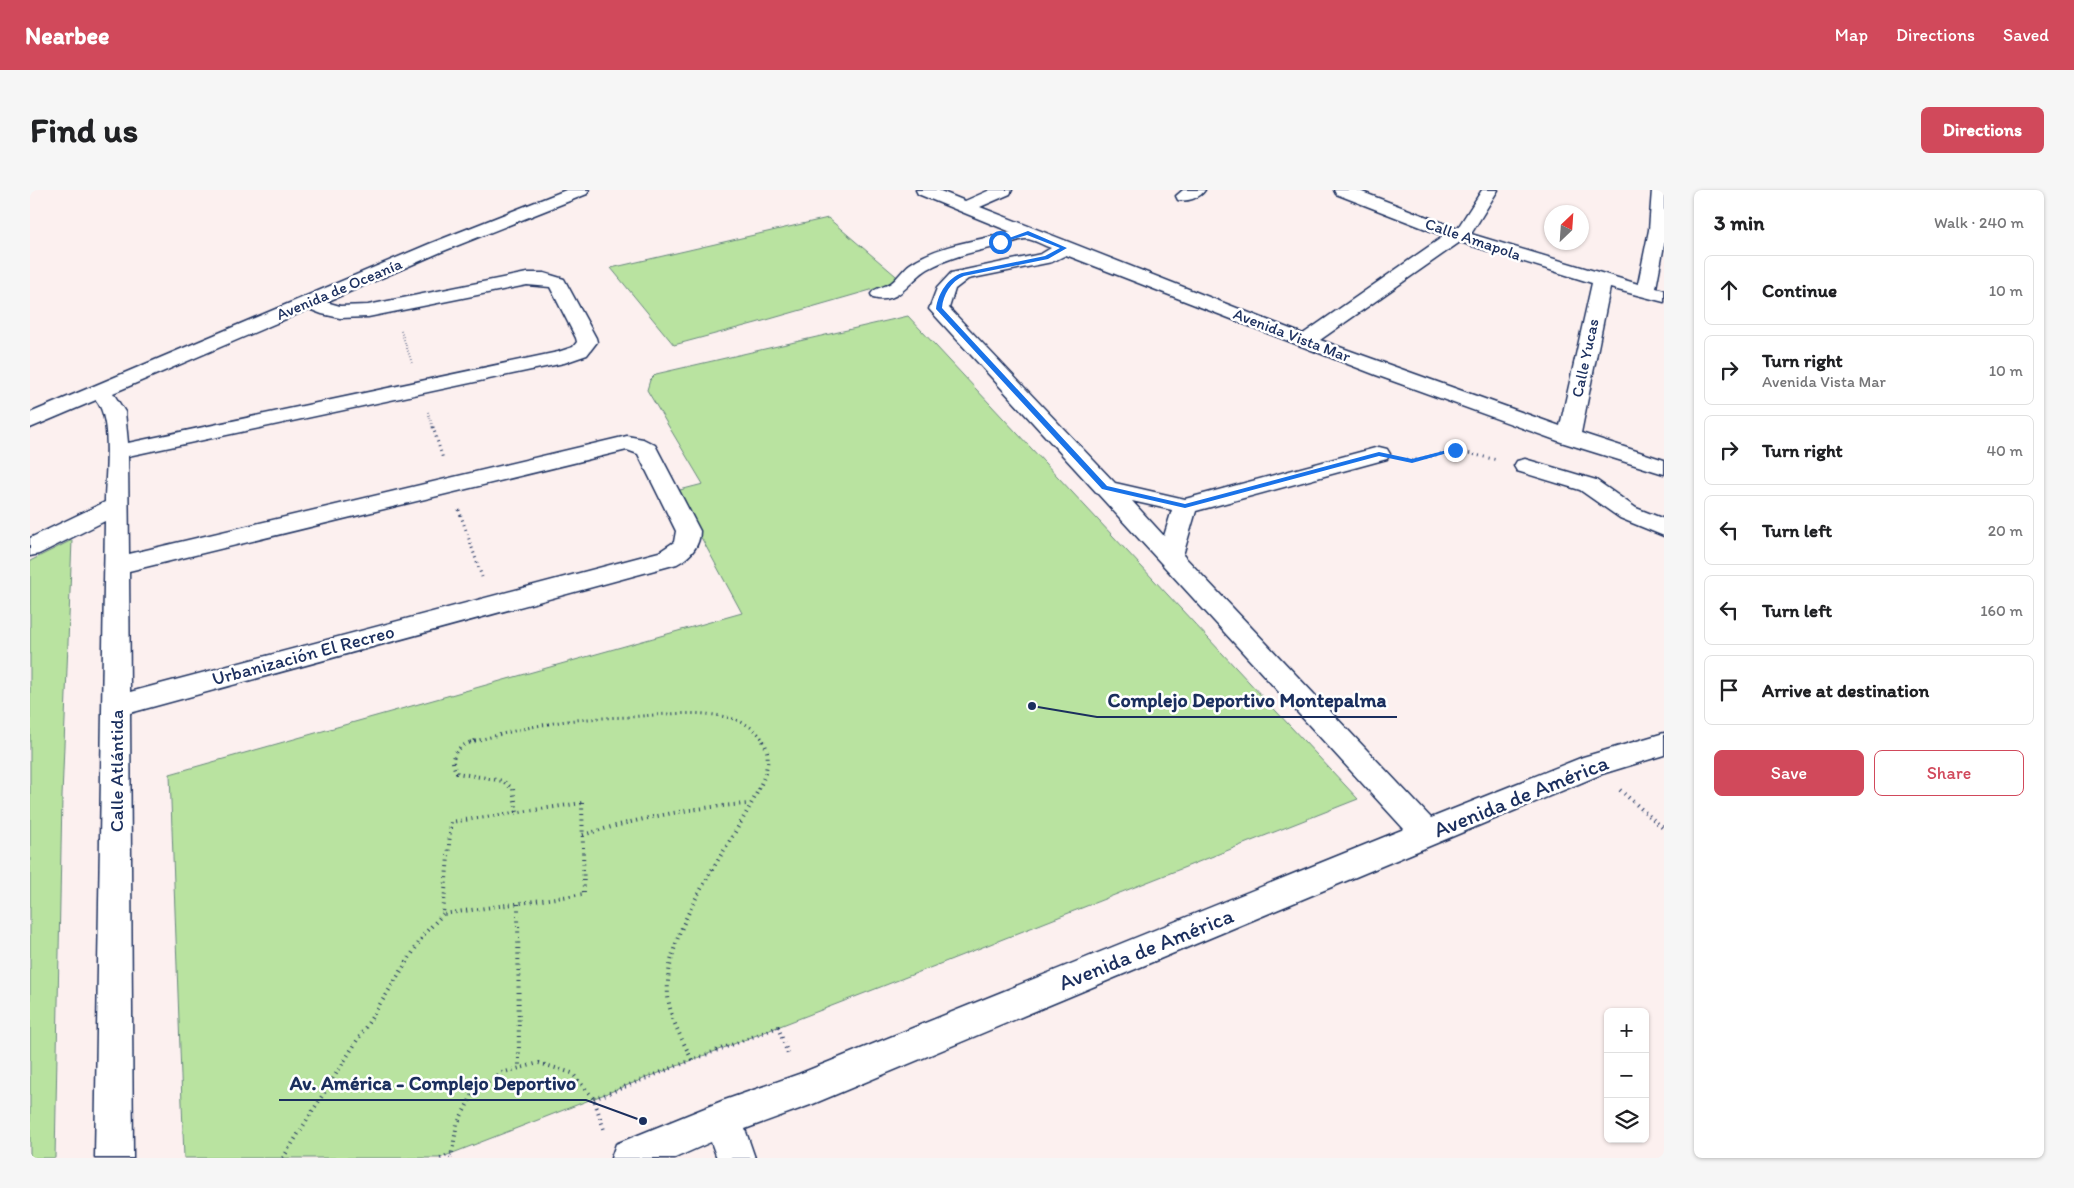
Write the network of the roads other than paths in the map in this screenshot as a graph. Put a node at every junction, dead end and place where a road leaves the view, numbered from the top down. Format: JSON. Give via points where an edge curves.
{"nodes":[{"id":1,"x":581,"y":190,"type":"edge"},
{"id":2,"x":924,"y":190,"type":"edge"},
{"id":3,"x":1004,"y":190,"type":"edge"},
{"id":4,"x":1342,"y":190,"type":"edge"},
{"id":5,"x":1490,"y":190,"type":"edge"},
{"id":6,"x":1660,"y":190,"type":"edge"},
{"id":7,"x":965,"y":207,"type":"junction"},
{"id":8,"x":1028,"y":233,"type":"junction"},
{"id":9,"x":1457,"y":235,"type":"junction"},
{"id":10,"x":1065,"y":248,"type":"junction"},
{"id":11,"x":1602,"y":280,"type":"junction"},
{"id":12,"x":1646,"y":292,"type":"junction"},
{"id":13,"x":880,"y":294,"type":"dead end"},
{"id":14,"x":1664,"y":296,"type":"edge"},
{"id":15,"x":310,"y":302,"type":"junction"},
{"id":16,"x":1306,"y":341,"type":"junction"},
{"id":17,"x":99,"y":391,"type":"junction"},
{"id":18,"x":30,"y":421,"type":"edge"},
{"id":19,"x":1569,"y":437,"type":"junction"},
{"id":20,"x":117,"y":452,"type":"junction"},
{"id":21,"x":1379,"y":454,"type":"road end"},
{"id":22,"x":1525,"y":466,"type":"road end"},
{"id":23,"x":1664,"y":467,"type":"edge"},
{"id":24,"x":1104,"y":488,"type":"junction"},
{"id":25,"x":118,"y":505,"type":"junction"},
{"id":26,"x":1185,"y":506,"type":"junction"},
{"id":27,"x":1664,"y":528,"type":"edge"},
{"id":28,"x":30,"y":548,"type":"edge"},
{"id":29,"x":1170,"y":557,"type":"junction"},
{"id":30,"x":118,"y":565,"type":"junction"},
{"id":31,"x":116,"y":706,"type":"junction"},
{"id":32,"x":1664,"y":744,"type":"edge"},
{"id":33,"x":1426,"y":834,"type":"junction"},
{"id":34,"x":722,"y":1119,"type":"junction"},
{"id":35,"x":114,"y":1158,"type":"edge"},
{"id":36,"x":630,"y":1158,"type":"edge"},
{"id":37,"x":736,"y":1158,"type":"edge"}],
"edges":[{"from":1,"to":15,"type":"street","name":"Avenida de Oceanía","via":[[434,248]]},
{"from":2,"to":7,"type":"street","name":"Avenida Vista Mar"},
{"from":3,"to":7,"type":"street"},
{"from":4,"to":9,"type":"street","name":"Calle Amapola"},
{"from":5,"to":9,"type":"street","via":[[1466,229]]},
{"from":6,"to":12,"type":"street","via":[[1658,230]]},
{"from":7,"to":8,"type":"street","name":"Avenida Vista Mar"},
{"from":8,"to":10,"type":"street","name":"Avenida Vista Mar"},
{"from":8,"to":13,"type":"street","via":[[923,264],[909,274],[901,286]]},
{"from":9,"to":11,"type":"street","name":"Calle Amapola"},
{"from":9,"to":16,"type":"street"},
{"from":10,"to":16,"type":"street","name":"Avenida Vista Mar"},
{"from":10,"to":24,"type":"street","via":[[1046,258],[953,279],[940,300],[939,309]]},
{"from":11,"to":12,"type":"street","name":"Calle Amapola"},
{"from":11,"to":19,"type":"street","name":"Calle Yucas"},
{"from":12,"to":14,"type":"street","name":"Calle Amapola"},
{"from":15,"to":17,"type":"street","name":"Avenida de Oceanía"},
{"from":15,"to":20,"type":"street","via":[[340,312],[394,307],[544,279],[556,283],[586,338],[585,347],[573,354]]},
{"from":16,"to":19,"type":"street","name":"Avenida Vista Mar"},
{"from":17,"to":18,"type":"street","name":"Avenida de Oceanía"},
{"from":17,"to":20,"type":"street","name":"Calle Atlántida","via":[[116,412]]},
{"from":19,"to":23,"type":"street","name":"Avenida Vista Mar"},
{"from":20,"to":25,"type":"street","name":"Calle Atlántida"},
{"from":21,"to":26,"type":"street"},
{"from":22,"to":27,"type":"street","via":[[1588,485],[1628,513]]},
{"from":24,"to":26,"type":"street"},
{"from":24,"to":29,"type":"street"},
{"from":25,"to":28,"type":"street"},
{"from":25,"to":30,"type":"street","name":"Calle Atlántida"},
{"from":26,"to":29,"type":"street"},
{"from":29,"to":33,"type":"street"},
{"from":30,"to":31,"type":"street","name":"Calle Atlántida"},
{"from":30,"to":31,"type":"street","name":"Urbanización El Recreo","via":[[618,444],[635,444],[647,450],[688,531],[685,546],[668,558]]},
{"from":31,"to":35,"type":"street","name":"Calle Atlántida"},
{"from":32,"to":33,"type":"street","name":"Avenida de América","via":[[1593,765]]},
{"from":33,"to":34,"type":"street","name":"Avenida de América","via":[[800,1091]]},
{"from":34,"to":36,"type":"street","name":"Avenida de América"},
{"from":34,"to":37,"type":"street"}]}
